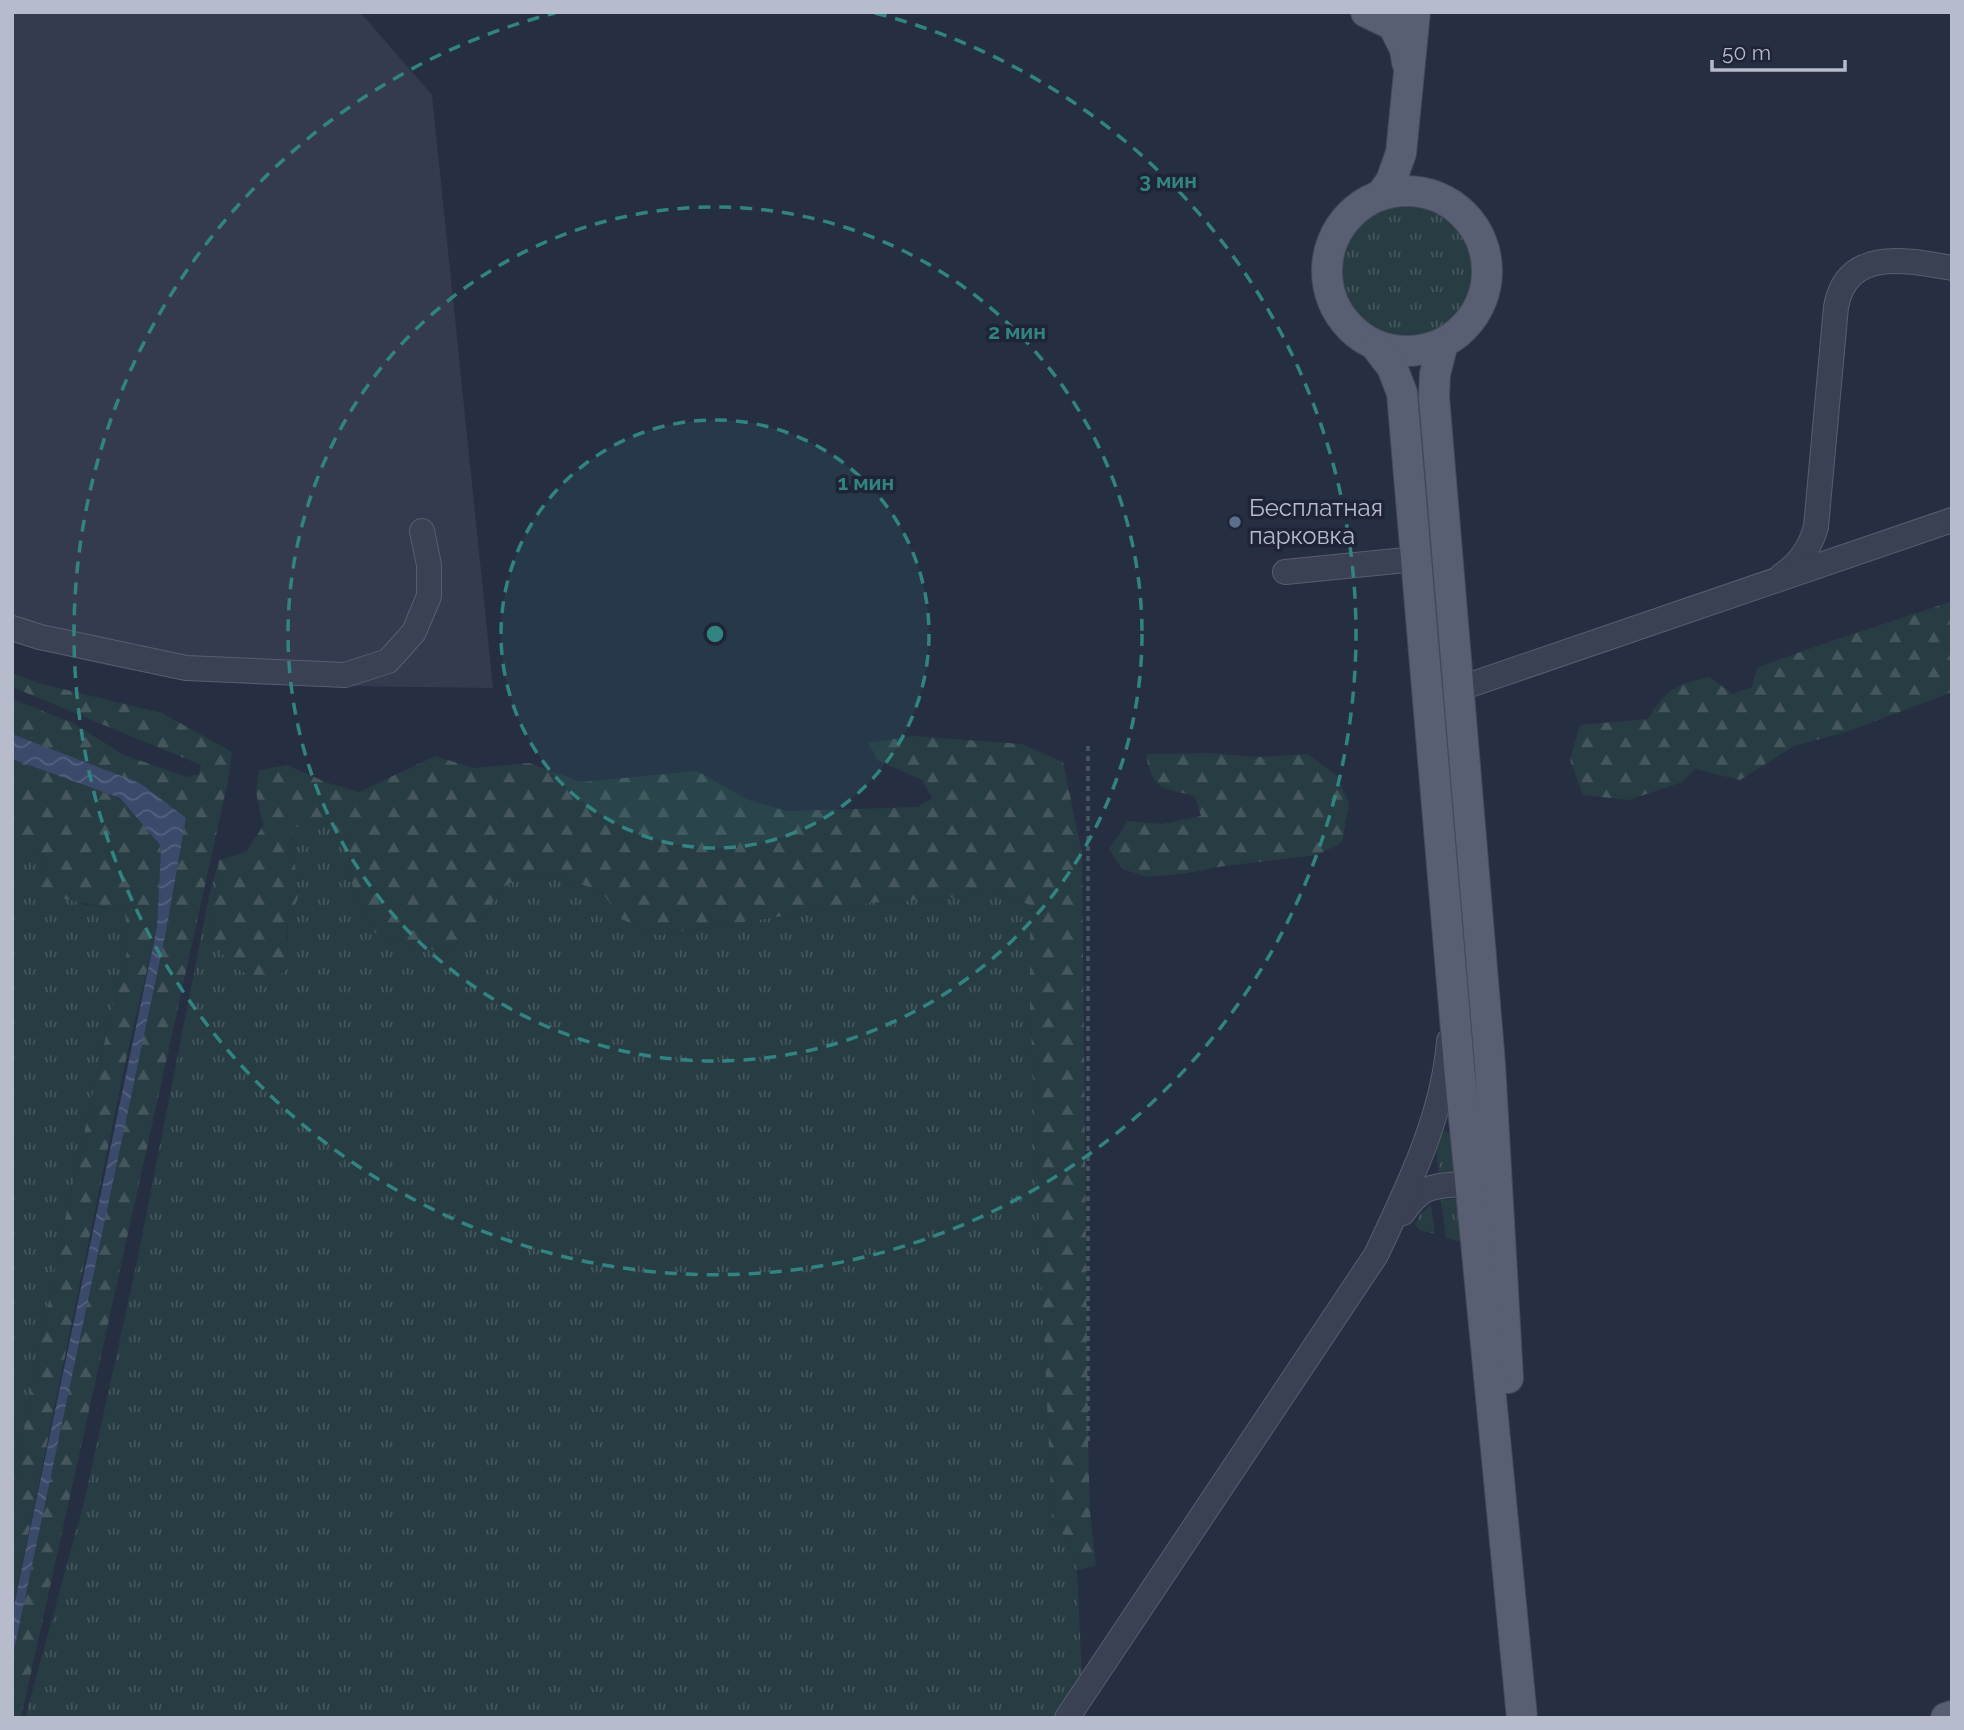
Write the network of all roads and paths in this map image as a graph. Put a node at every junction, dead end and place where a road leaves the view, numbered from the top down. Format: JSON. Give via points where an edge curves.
{"nodes":[{"id":1,"x":1366,"y":12,"type":"edge"},
{"id":2,"x":1415,"y":12,"type":"edge"},
{"id":3,"x":1409,"y":74,"type":"junction"},
{"id":4,"x":1401,"y":153,"type":"junction"},
{"id":5,"x":1429,"y":193,"type":"junction"},
{"id":6,"x":1381,"y":195,"type":"junction"},
{"id":7,"x":1952,"y":268,"type":"edge"},
{"id":8,"x":1443,"y":343,"type":"junction"},
{"id":9,"x":1375,"y":345,"type":"junction"},
{"id":10,"x":1952,"y":520,"type":"edge"},
{"id":11,"x":422,"y":531,"type":"dead end"},
{"id":12,"x":1416,"y":559,"type":"junction"},
{"id":13,"x":1285,"y":572,"type":"dead end"},
{"id":14,"x":1769,"y":584,"type":"junction"},
{"id":15,"x":12,"y":628,"type":"edge"},
{"id":16,"x":1458,"y":689,"type":"junction"},
{"id":17,"x":1088,"y":742,"type":"dead end"},
{"id":18,"x":1490,"y":1064,"type":"junction"},
{"id":19,"x":1453,"y":1066,"type":"junction"},
{"id":20,"x":1469,"y":1184,"type":"junction"},
{"id":21,"x":1376,"y":1255,"type":"junction"},
{"id":22,"x":1088,"y":1441,"type":"dead end"},
{"id":23,"x":1952,"y":1716,"type":"edge"},
{"id":24,"x":1067,"y":1718,"type":"edge"},
{"id":25,"x":1525,"y":1718,"type":"edge"},
{"id":26,"x":1946,"y":1718,"type":"edge"}],
"edges":[{"from":1,"to":3,"type":"main road","via":[[1393,25],[1405,49]]},
{"from":2,"to":3,"type":"main road"},
{"from":3,"to":4,"type":"main road"},
{"from":4,"to":5,"type":"main road","via":[[1414,179]]},
{"from":4,"to":6,"type":"main road"},
{"from":5,"to":6,"type":"main road"},
{"from":5,"to":8,"type":"main road","via":[[1469,219],[1488,263],[1478,310]]},
{"from":6,"to":9,"type":"main road","via":[[1366,201],[1342,223],[1326,268],[1339,314]]},
{"from":7,"to":14,"type":"street","via":[[1874,262],[1860,267],[1844,284],[1836,307],[1816,527],[1803,556]]},
{"from":8,"to":9,"type":"main road","via":[[1415,351]]},
{"from":8,"to":16,"type":"main road","via":[[1434,397]]},
{"from":9,"to":12,"type":"main road","via":[[1392,367],[1402,393]]},
{"from":10,"to":14,"type":"street"},
{"from":11,"to":15,"type":"street","via":[[429,596],[414,632],[388,661],[345,676],[186,668],[74,646]]},
{"from":12,"to":13,"type":"street"},
{"from":12,"to":19,"type":"main road","via":[[1452,995]]},
{"from":14,"to":16,"type":"street"},
{"from":16,"to":18,"type":"main road"},
{"from":17,"to":22,"type":"path"},
{"from":18,"to":19,"type":"main road"},
{"from":18,"to":25,"type":"main road"},
{"from":19,"to":20,"type":"main road"},
{"from":19,"to":21,"type":"street"},
{"from":20,"to":21,"type":"street","via":[[1423,1191]]},
{"from":20,"to":25,"type":"main road"},
{"from":21,"to":24,"type":"street"},
{"from":23,"to":26,"type":"main road"}]}
